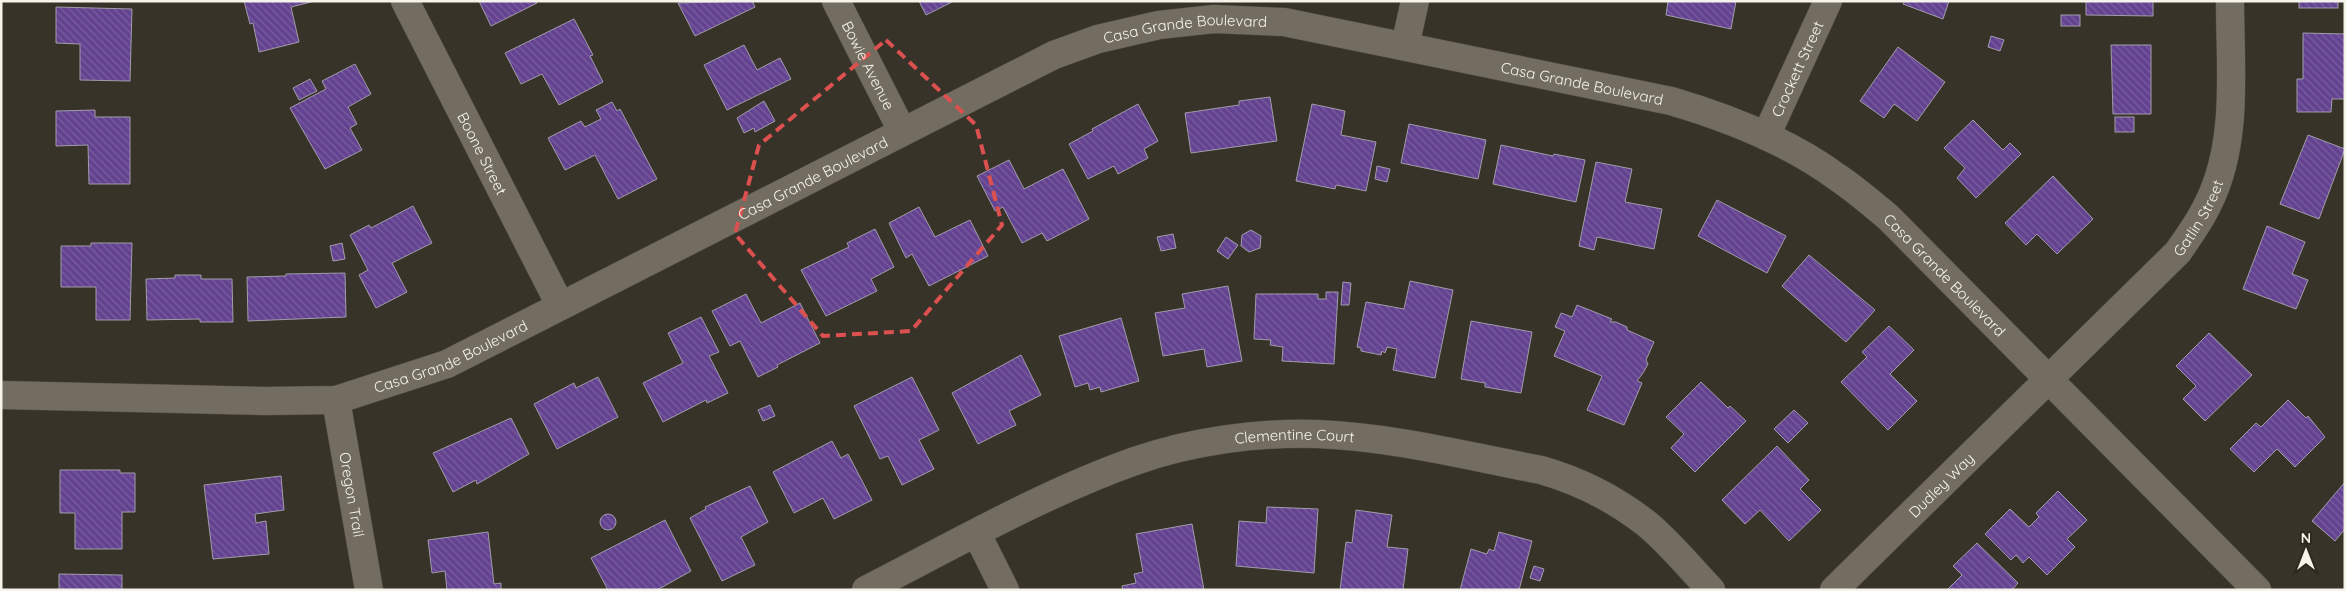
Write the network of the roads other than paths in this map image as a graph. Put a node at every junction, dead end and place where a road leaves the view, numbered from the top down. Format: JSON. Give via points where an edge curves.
{"nodes":[{"id":1,"x":406,"y":1,"type":"edge"},
{"id":2,"x":836,"y":1,"type":"edge"},
{"id":3,"x":1415,"y":1,"type":"edge"},
{"id":4,"x":1828,"y":1,"type":"edge"},
{"id":5,"x":2230,"y":1,"type":"edge"},
{"id":6,"x":1405,"y":46,"type":"junction"},
{"id":7,"x":902,"y":130,"type":"junction"},
{"id":8,"x":1766,"y":136,"type":"junction"},
{"id":9,"x":560,"y":305,"type":"junction"},
{"id":10,"x":2049,"y":380,"type":"junction"},
{"id":11,"x":1,"y":395,"type":"edge"},
{"id":12,"x":336,"y":400,"type":"junction"},
{"id":13,"x":977,"y":534,"type":"junction"},
{"id":14,"x":368,"y":590,"type":"edge"},
{"id":15,"x":866,"y":590,"type":"edge"},
{"id":16,"x":1005,"y":590,"type":"edge"},
{"id":17,"x":1711,"y":590,"type":"edge"},
{"id":18,"x":1834,"y":590,"type":"edge"},
{"id":19,"x":2257,"y":590,"type":"edge"}],
"edges":[{"from":1,"to":9,"type":"street","name":"Boone Street"},
{"from":2,"to":7,"type":"street","name":"Bowie Avenue"},
{"from":3,"to":6,"type":"street"},
{"from":4,"to":8,"type":"street","name":"Crockett Street"},
{"from":5,"to":10,"type":"street","name":"Gatlin Street","via":[[2230,126],[2214,192],[2178,252]]},
{"from":6,"to":7,"type":"street","name":"Casa Grande Boulevard","via":[[1284,22],[1214,19],[1159,25],[1098,39],[1054,55]]},
{"from":6,"to":8,"type":"street","name":"Casa Grande Boulevard","via":[[1671,101]]},
{"from":7,"to":9,"type":"street","name":"Casa Grande Boulevard"},
{"from":8,"to":10,"type":"street","name":"Casa Grande Boulevard","via":[[1836,176],[1888,217]]},
{"from":9,"to":12,"type":"street","name":"Casa Grande Boulevard","via":[[447,364]]},
{"from":10,"to":18,"type":"street","name":"Dudley Way"},
{"from":10,"to":19,"type":"street","name":"Casa Grande Boulevard"},
{"from":11,"to":12,"type":"street","name":"Casa Grande Boulevard"},
{"from":12,"to":14,"type":"street","name":"Oregon Trail"},
{"from":13,"to":15,"type":"street","name":"Clementine Court"},
{"from":13,"to":16,"type":"street"},
{"from":13,"to":17,"type":"street","name":"Clementine Court","via":[[1074,485],[1136,461],[1192,446],[1259,436],[1317,434],[1373,438],[1541,470],[1566,478],[1613,500],[1648,525]]}]}
